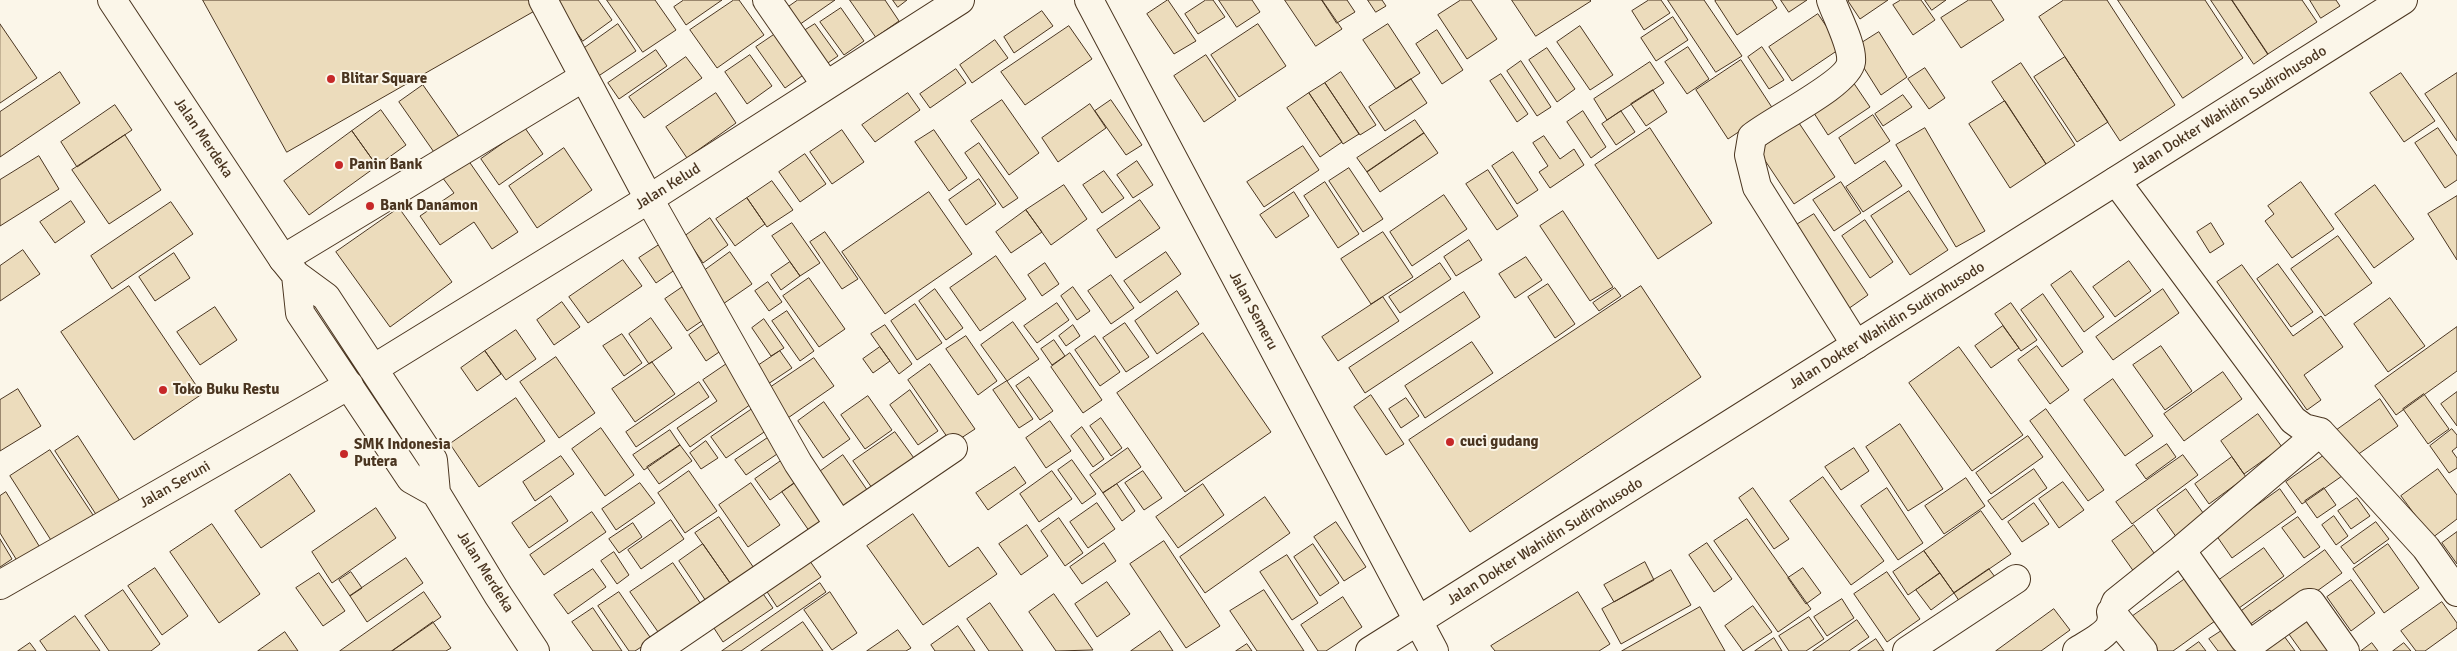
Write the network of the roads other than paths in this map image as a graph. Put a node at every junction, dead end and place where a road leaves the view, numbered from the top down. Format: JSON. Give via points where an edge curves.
{"nodes":[{"id":1,"x":112,"y":0,"type":"edge"},
{"id":2,"x":544,"y":0,"type":"edge"},
{"id":3,"x":767,"y":0,"type":"edge"},
{"id":4,"x":960,"y":0,"type":"edge"},
{"id":5,"x":1089,"y":0,"type":"edge"},
{"id":6,"x":1831,"y":0,"type":"edge"},
{"id":7,"x":2403,"y":0,"type":"edge"},
{"id":8,"x":584,"y":77,"type":"junction"},
{"id":9,"x":826,"y":86,"type":"junction"},
{"id":10,"x":2116,"y":181,"type":"junction"},
{"id":11,"x":649,"y":199,"type":"junction"},
{"id":12,"x":290,"y":267,"type":"junction"},
{"id":13,"x":1856,"y":345,"type":"junction"},
{"id":14,"x":373,"y":369,"type":"junction"},
{"id":15,"x":349,"y":385,"type":"junction"},
{"id":16,"x":2320,"y":432,"type":"junction"},
{"id":17,"x":953,"y":448,"type":"dead end"},
{"id":18,"x":436,"y":493,"type":"junction"},
{"id":19,"x":839,"y":525,"type":"junction"},
{"id":20,"x":2181,"y":550,"type":"junction"},
{"id":21,"x":2016,"y":578,"type":"dead end"},
{"id":22,"x":0,"y":585,"type":"edge"},
{"id":23,"x":2457,"y":592,"type":"edge"},
{"id":24,"x":2111,"y":612,"type":"junction"},
{"id":25,"x":1417,"y":623,"type":"junction"},
{"id":26,"x":535,"y":651,"type":"edge"},
{"id":27,"x":655,"y":651,"type":"edge"},
{"id":28,"x":1370,"y":651,"type":"edge"},
{"id":29,"x":1434,"y":651,"type":"edge"},
{"id":30,"x":1906,"y":651,"type":"edge"},
{"id":31,"x":2077,"y":651,"type":"edge"},
{"id":32,"x":2143,"y":651,"type":"edge"},
{"id":33,"x":2345,"y":651,"type":"edge"}],
"edges":[{"from":1,"to":12,"type":"main road","name":"Jalan Merdeka"},
{"from":2,"to":8,"type":"main road"},
{"from":3,"to":9,"type":"main road"},
{"from":4,"to":9,"type":"main road","name":"Jalan Kelud"},
{"from":5,"to":25,"type":"main road","name":"Jalan Semeru"},
{"from":6,"to":13,"type":"main road","via":[[1848,46],[1849,68],[1838,81],[1752,137],[1749,156],[1758,187]]},
{"from":7,"to":10,"type":"main road","name":"Jalan Dokter Wahidin Sudirohusodo"},
{"from":8,"to":11,"type":"main road"},
{"from":8,"to":12,"type":"main road"},
{"from":9,"to":11,"type":"main road","name":"Jalan Kelud"},
{"from":10,"to":13,"type":"main road","name":"Jalan Dokter Wahidin Sudirohusodo"},
{"from":10,"to":16,"type":"main road","via":[[2293,420],[2304,428]]},
{"from":11,"to":14,"type":"main road","name":"Jalan Kelud"},
{"from":11,"to":19,"type":"main road","via":[[798,463]]},
{"from":12,"to":14,"type":"main road","name":"Jalan Merdeka","via":[[326,297]]},
{"from":12,"to":15,"type":"main road","name":"Jalan Merdeka","via":[[300,313]]},
{"from":13,"to":25,"type":"main road","name":"Jalan Dokter Wahidin Sudirohusodo"},
{"from":14,"to":18,"type":"main road","name":"Jalan Merdeka","via":[[433,460]]},
{"from":15,"to":18,"type":"main road","name":"Jalan Merdeka","via":[[411,479]]},
{"from":15,"to":22,"type":"main road","name":"Jalan Seruni"},
{"from":16,"to":20,"type":"main road"},
{"from":16,"to":23,"type":"main road","via":[[2426,548]]},
{"from":17,"to":19,"type":"main road"},
{"from":18,"to":26,"type":"main road","name":"Jalan Merdeka"},
{"from":19,"to":27,"type":"main road"},
{"from":20,"to":24,"type":"main road","via":[[2116,602]]},
{"from":20,"to":33,"type":"main road","via":[[2249,643],[2308,603],[2312,604]]},
{"from":21,"to":30,"type":"main road"},
{"from":24,"to":31,"type":"main road","via":[[2111,625],[2105,632]]},
{"from":24,"to":32,"type":"main road"},
{"from":25,"to":28,"type":"main road","name":"Jalan Dokter Wahidin Sudirohusodo"},
{"from":25,"to":29,"type":"main road","name":"Jalan Semeru"}]}
